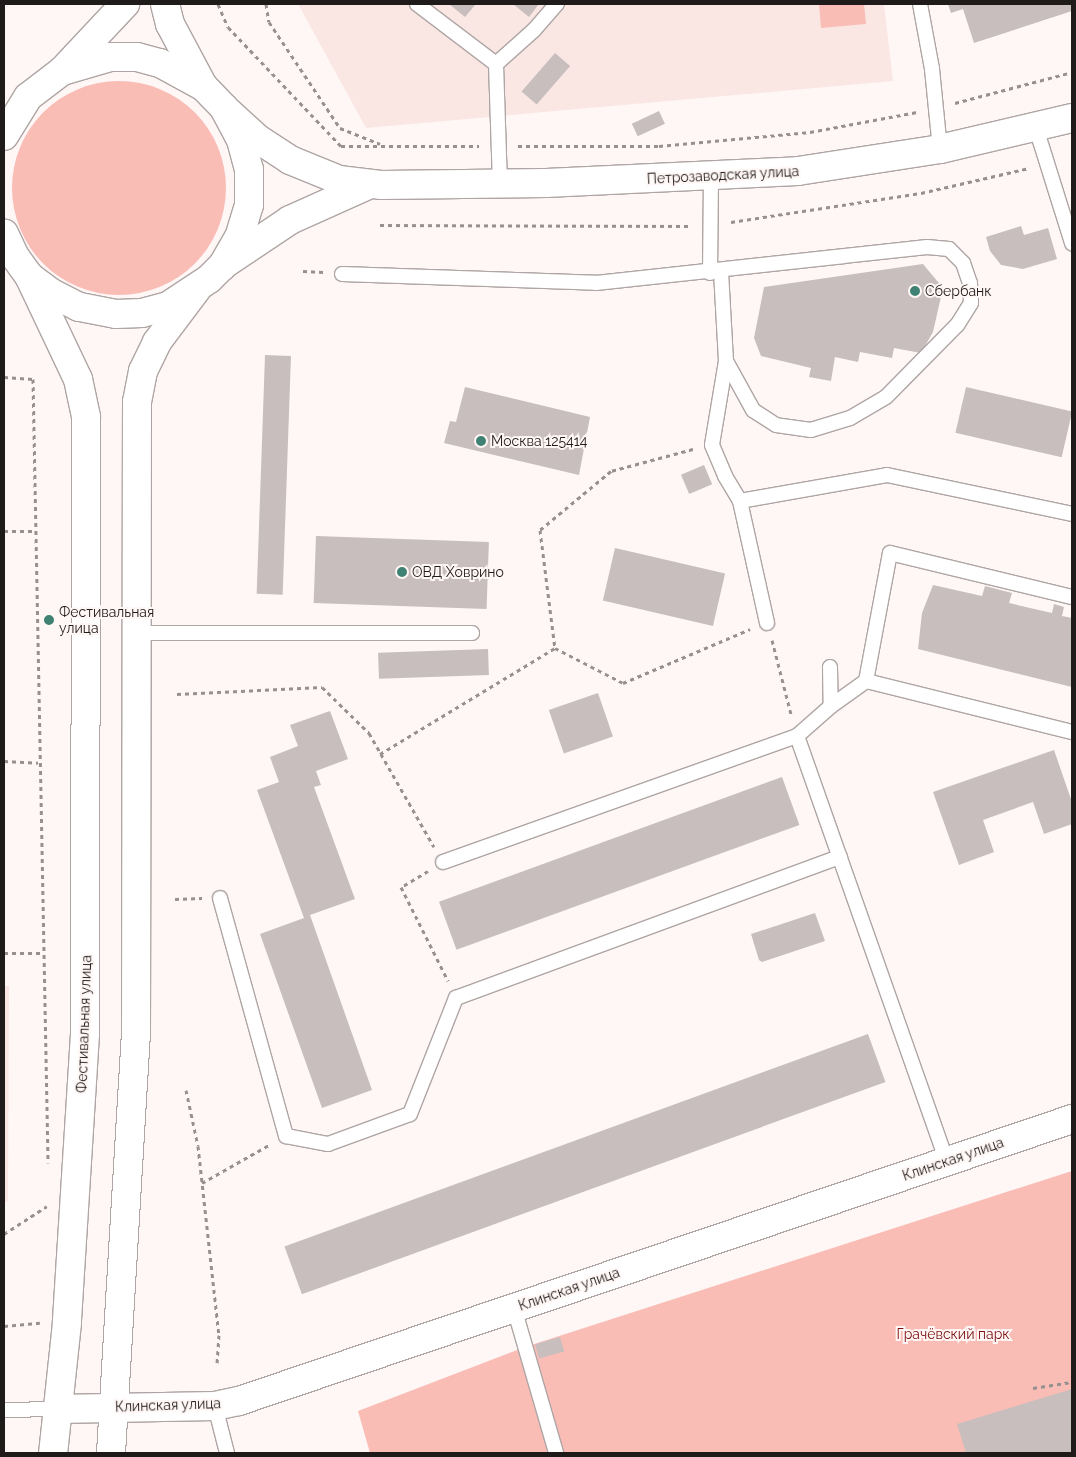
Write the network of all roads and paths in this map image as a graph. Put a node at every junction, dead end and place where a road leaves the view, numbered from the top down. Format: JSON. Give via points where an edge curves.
{"nodes":[{"id":1,"x":125,"y":4,"type":"edge"},
{"id":2,"x":165,"y":4,"type":"edge"},
{"id":3,"x":218,"y":4,"type":"edge"},
{"id":4,"x":266,"y":4,"type":"edge"},
{"id":5,"x":417,"y":4,"type":"edge"},
{"id":6,"x":556,"y":4,"type":"edge"},
{"id":7,"x":920,"y":4,"type":"edge"},
{"id":8,"x":496,"y":64,"type":"junction"},
{"id":9,"x":62,"y":71,"type":"junction"},
{"id":10,"x":1072,"y":72,"type":"edge"},
{"id":11,"x":204,"y":87,"type":"junction"},
{"id":12,"x":28,"y":97,"type":"junction"},
{"id":13,"x":224,"y":108,"type":"junction"},
{"id":14,"x":936,"y":108,"type":"junction"},
{"id":15,"x":4,"y":113,"type":"edge"},
{"id":16,"x":1072,"y":118,"type":"edge"},
{"id":17,"x":1036,"y":128,"type":"junction"},
{"id":18,"x":4,"y":136,"type":"edge"},
{"id":19,"x":382,"y":145,"type":"junction"},
{"id":20,"x":500,"y":146,"type":"junction"},
{"id":21,"x":940,"y":149,"type":"junction"},
{"id":22,"x":711,"y":177,"type":"junction"},
{"id":23,"x":500,"y":184,"type":"junction"},
{"id":24,"x":368,"y":185,"type":"junction"},
{"id":25,"x":4,"y":233,"type":"edge"},
{"id":26,"x":1072,"y":244,"type":"edge"},
{"id":27,"x":16,"y":260,"type":"edge"},
{"id":28,"x":222,"y":266,"type":"junction"},
{"id":29,"x":716,"y":272,"type":"junction"},
{"id":30,"x":342,"y":274,"type":"dead end"},
{"id":31,"x":196,"y":290,"type":"junction"},
{"id":32,"x":726,"y":361,"type":"junction"},
{"id":33,"x":4,"y":377,"type":"edge"},
{"id":34,"x":712,"y":445,"type":"junction"},
{"id":35,"x":740,"y":501,"type":"junction"},
{"id":36,"x":1072,"y":514,"type":"edge"},
{"id":37,"x":4,"y":531,"type":"edge"},
{"id":38,"x":35,"y":531,"type":"junction"},
{"id":39,"x":1072,"y":596,"type":"edge"},
{"id":40,"x":767,"y":622,"type":"junction"},
{"id":41,"x":137,"y":633,"type":"junction"},
{"id":42,"x":472,"y":633,"type":"dead end"},
{"id":43,"x":555,"y":648,"type":"junction"},
{"id":44,"x":830,"y":667,"type":"dead end"},
{"id":45,"x":866,"y":681,"type":"junction"},
{"id":46,"x":177,"y":694,"type":"dead end"},
{"id":47,"x":831,"y":706,"type":"junction"},
{"id":48,"x":1072,"y":732,"type":"edge"},
{"id":49,"x":797,"y":736,"type":"junction"},
{"id":50,"x":380,"y":754,"type":"junction"},
{"id":51,"x":4,"y":761,"type":"edge"},
{"id":52,"x":38,"y":763,"type":"junction"},
{"id":53,"x":840,"y":857,"type":"junction"},
{"id":54,"x":443,"y":862,"type":"junction"},
{"id":55,"x":220,"y":898,"type":"joint"},
{"id":56,"x":175,"y":899,"type":"dead end"},
{"id":57,"x":4,"y":953,"type":"edge"},
{"id":58,"x":42,"y":953,"type":"junction"},
{"id":59,"x":456,"y":998,"type":"junction"},
{"id":60,"x":186,"y":1090,"type":"dead end"},
{"id":61,"x":1072,"y":1119,"type":"edge"},
{"id":62,"x":286,"y":1136,"type":"junction"},
{"id":63,"x":948,"y":1161,"type":"junction"},
{"id":64,"x":48,"y":1166,"type":"dead end"},
{"id":65,"x":202,"y":1183,"type":"junction"},
{"id":66,"x":49,"y":1214,"type":"dead end"},
{"id":67,"x":4,"y":1234,"type":"edge"},
{"id":68,"x":514,"y":1308,"type":"junction"},
{"id":69,"x":4,"y":1326,"type":"edge"},
{"id":70,"x":42,"y":1332,"type":"dead end"},
{"id":71,"x":217,"y":1365,"type":"dead end"},
{"id":72,"x":1072,"y":1382,"type":"edge"},
{"id":73,"x":1033,"y":1388,"type":"dead end"},
{"id":74,"x":113,"y":1406,"type":"junction"},
{"id":75,"x":215,"y":1406,"type":"junction"},
{"id":76,"x":58,"y":1409,"type":"junction"},
{"id":77,"x":4,"y":1410,"type":"edge"},
{"id":78,"x":53,"y":1453,"type":"edge"},
{"id":79,"x":111,"y":1453,"type":"edge"},
{"id":80,"x":227,"y":1453,"type":"edge"},
{"id":81,"x":556,"y":1453,"type":"edge"}],
"edges":[{"from":1,"to":9,"type":"main road"},
{"from":2,"to":11,"type":"main road","via":[[170,24]]},
{"from":3,"to":19,"type":"path","via":[[228,27],[341,146]]},
{"from":4,"to":19,"type":"path","via":[[269,22],[340,128]]},
{"from":5,"to":8,"type":"lane"},
{"from":6,"to":8,"type":"lane","via":[[534,30]]},
{"from":7,"to":14,"type":"lane"},
{"from":8,"to":20,"type":"lane"},
{"from":9,"to":11,"type":"main road","via":[[110,57],[137,58],[160,63]]},
{"from":9,"to":12,"type":"main road"},
{"from":10,"to":14,"type":"path"},
{"from":11,"to":13,"type":"main road"},
{"from":12,"to":15,"type":"main road"},
{"from":12,"to":18,"type":"main road"},
{"from":13,"to":24,"type":"main road","name":"Петрозаводская улица","via":[[258,138],[290,160],[331,177]]},
{"from":13,"to":28,"type":"main road","via":[[242,140],[249,170],[249,205],[238,237]]},
{"from":14,"to":20,"type":"path","via":[[810,132],[659,146]]},
{"from":14,"to":21,"type":"lane"},
{"from":16,"to":17,"type":"main road","name":"Петрозаводская улица"},
{"from":17,"to":21,"type":"main road","name":"Петрозаводская улица"},
{"from":17,"to":26,"type":"lane"},
{"from":19,"to":20,"type":"path"},
{"from":20,"to":23,"type":"lane"},
{"from":21,"to":22,"type":"main road","name":"Петрозаводская улица","via":[[798,171]]},
{"from":22,"to":23,"type":"main road","name":"Петрозаводская улица"},
{"from":22,"to":29,"type":"lane"},
{"from":23,"to":24,"type":"main road","name":"Петрозаводская улица"},
{"from":24,"to":28,"type":"main road","name":"Петрозаводская улица","via":[[290,220]]},
{"from":25,"to":27,"type":"main road","name":"Фестивальная улица"},
{"from":27,"to":31,"type":"main road","via":[[50,292],[79,307],[116,314],[142,313],[168,306]]},
{"from":27,"to":76,"type":"main road","name":"Фестивальная улица","via":[[78,379],[86,417],[85,1034],[67,1323]]},
{"from":28,"to":31,"type":"main road"},
{"from":29,"to":30,"type":"lane","via":[[596,283]]},
{"from":29,"to":32,"type":"lane"},
{"from":29,"to":32,"type":"lane","via":[[927,247],[949,249],[963,263],[970,283],[971,303],[957,324],[886,397],[850,418],[811,430],[776,425],[753,410]]},
{"from":31,"to":41,"type":"main road","via":[[157,342],[143,371],[137,402]]},
{"from":32,"to":34,"type":"lane"},
{"from":33,"to":38,"type":"path","via":[[33,380]]},
{"from":34,"to":35,"type":"lane"},
{"from":34,"to":43,"type":"path","via":[[610,471],[540,530]]},
{"from":35,"to":36,"type":"lane","via":[[887,475]]},
{"from":35,"to":40,"type":"lane"},
{"from":37,"to":38,"type":"path"},
{"from":38,"to":52,"type":"path"},
{"from":39,"to":45,"type":"lane","via":[[890,553]]},
{"from":40,"to":43,"type":"path","via":[[622,683]]},
{"from":40,"to":49,"type":"path"},
{"from":41,"to":42,"type":"lane"},
{"from":41,"to":74,"type":"main road","via":[[136,1036]]},
{"from":43,"to":50,"type":"path"},
{"from":44,"to":47,"type":"lane"},
{"from":45,"to":47,"type":"lane"},
{"from":45,"to":48,"type":"lane"},
{"from":46,"to":50,"type":"path","via":[[322,687],[369,733]]},
{"from":47,"to":49,"type":"lane"},
{"from":49,"to":53,"type":"lane"},
{"from":49,"to":54,"type":"lane"},
{"from":50,"to":54,"type":"path"},
{"from":51,"to":52,"type":"path"},
{"from":52,"to":58,"type":"path"},
{"from":53,"to":59,"type":"lane"},
{"from":53,"to":63,"type":"lane"},
{"from":54,"to":59,"type":"path","via":[[401,887]]},
{"from":55,"to":56,"type":"path"},
{"from":55,"to":62,"type":"lane"},
{"from":57,"to":58,"type":"path"},
{"from":58,"to":64,"type":"path"},
{"from":59,"to":62,"type":"lane","via":[[410,1114],[328,1144]]},
{"from":60,"to":65,"type":"path"},
{"from":61,"to":63,"type":"main road","name":"Клинская улица"},
{"from":62,"to":65,"type":"path"},
{"from":63,"to":68,"type":"main road","name":"Клинская улица"},
{"from":65,"to":71,"type":"path","via":[[219,1335]]},
{"from":66,"to":67,"type":"path","via":[[50,1204]]},
{"from":68,"to":75,"type":"main road","name":"Клинская улица","via":[[240,1401]]},
{"from":68,"to":81,"type":"lane"},
{"from":69,"to":70,"type":"path","via":[[43,1322]]},
{"from":72,"to":73,"type":"path"},
{"from":74,"to":75,"type":"main road","name":"Клинская улица"},
{"from":74,"to":76,"type":"main road","name":"Клинская улица"},
{"from":74,"to":79,"type":"main road"},
{"from":75,"to":80,"type":"lane"},
{"from":76,"to":77,"type":"lane"},
{"from":76,"to":78,"type":"main road","name":"Фестивальная улица"}]}
